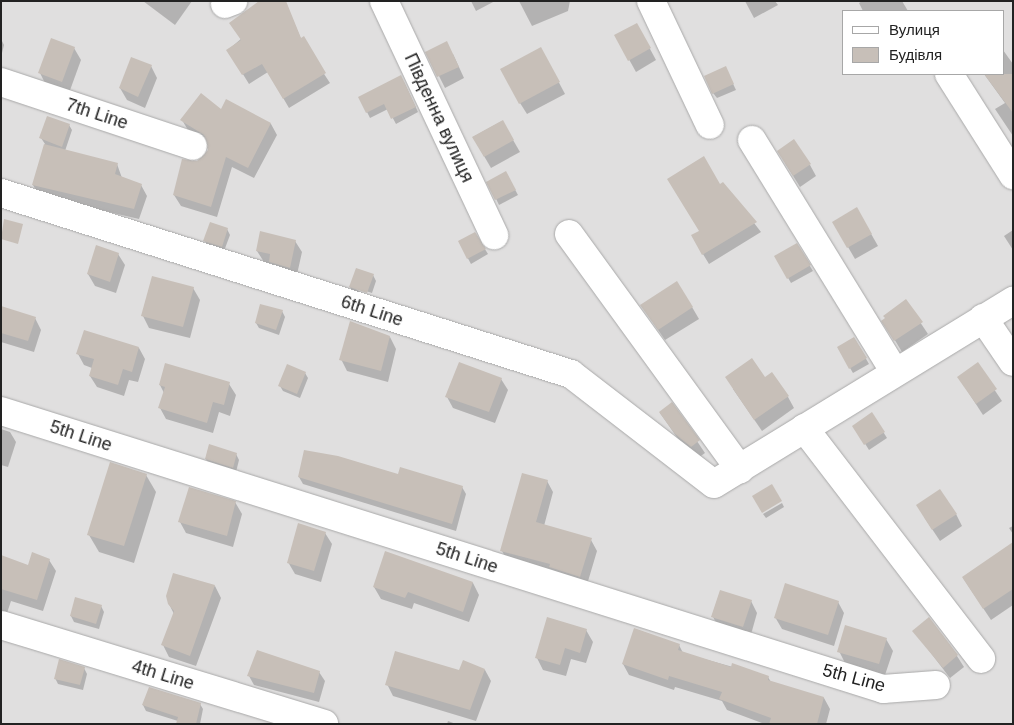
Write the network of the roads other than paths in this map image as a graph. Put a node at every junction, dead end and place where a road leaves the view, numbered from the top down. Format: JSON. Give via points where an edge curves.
{"nodes":[{"id":1,"x":384,"y":1,"type":"edge"},
{"id":2,"x":651,"y":1,"type":"edge"},
{"id":3,"x":950,"y":75,"type":"edge"},
{"id":4,"x":1,"y":82,"type":"edge"},
{"id":5,"x":710,"y":124,"type":"dead end"},
{"id":6,"x":752,"y":140,"type":"dead end"},
{"id":7,"x":193,"y":146,"type":"dead end"},
{"id":8,"x":1013,"y":175,"type":"edge"},
{"id":9,"x":1,"y":193,"type":"edge"},
{"id":10,"x":569,"y":234,"type":"dead end"},
{"id":11,"x":494,"y":235,"type":"dead end"},
{"id":12,"x":1013,"y":301,"type":"edge"},
{"id":13,"x":984,"y":318,"type":"junction"},
{"id":14,"x":1013,"y":362,"type":"edge"},
{"id":15,"x":894,"y":372,"type":"junction"},
{"id":16,"x":1,"y":411,"type":"edge"},
{"id":17,"x":804,"y":428,"type":"junction"},
{"id":18,"x":740,"y":468,"type":"junction"},
{"id":19,"x":1,"y":625,"type":"edge"},
{"id":20,"x":981,"y":659,"type":"dead end"},
{"id":21,"x":936,"y":685,"type":"dead end"},
{"id":22,"x":324,"y":724,"type":"edge"}],
"edges":[{"from":1,"to":11,"type":"street","name":"Південна вулиця"},
{"from":2,"to":5,"type":"street"},
{"from":3,"to":8,"type":"street"},
{"from":4,"to":7,"type":"street","name":"7th Line"},
{"from":6,"to":15,"type":"street"},
{"from":9,"to":18,"type":"street","name":"6th Line","via":[[571,374],[714,484]]},
{"from":10,"to":18,"type":"street"},
{"from":12,"to":13,"type":"street"},
{"from":13,"to":14,"type":"street"},
{"from":13,"to":15,"type":"street"},
{"from":15,"to":17,"type":"street"},
{"from":16,"to":21,"type":"street","name":"5th Line","via":[[883,689]]},
{"from":17,"to":18,"type":"street"},
{"from":17,"to":20,"type":"street"},
{"from":19,"to":22,"type":"street","name":"4th Line"}]}
